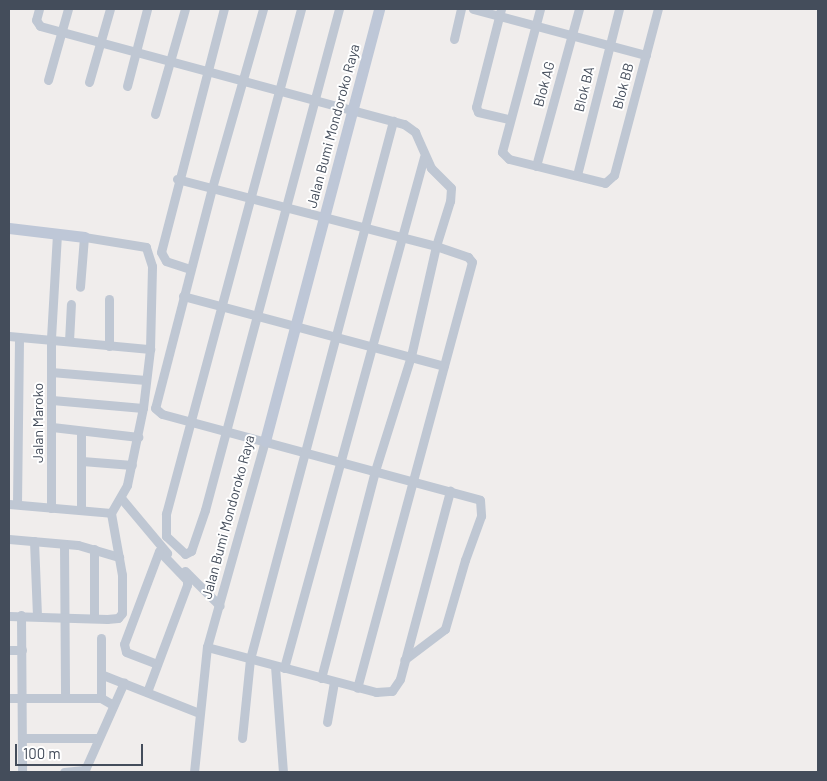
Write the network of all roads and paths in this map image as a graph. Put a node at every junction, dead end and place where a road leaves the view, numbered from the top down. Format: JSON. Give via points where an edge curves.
{"nodes":[{"id":1,"x":39,"y":9,"type":"edge"},
{"id":2,"x":68,"y":9,"type":"edge"},
{"id":3,"x":110,"y":9,"type":"edge"},
{"id":4,"x":147,"y":9,"type":"edge"},
{"id":5,"x":186,"y":9,"type":"edge"},
{"id":6,"x":224,"y":9,"type":"edge"},
{"id":7,"x":263,"y":9,"type":"edge"},
{"id":8,"x":301,"y":9,"type":"edge"},
{"id":9,"x":339,"y":9,"type":"edge"},
{"id":10,"x":380,"y":9,"type":"edge"},
{"id":11,"x":461,"y":9,"type":"edge"},
{"id":12,"x":473,"y":9,"type":"edge"},
{"id":13,"x":540,"y":9,"type":"edge"},
{"id":14,"x":579,"y":9,"type":"edge"},
{"id":15,"x":619,"y":9,"type":"edge"},
{"id":16,"x":658,"y":9,"type":"edge"},
{"id":17,"x":500,"y":13,"type":"edge"},
{"id":18,"x":535,"y":27,"type":"junction"},
{"id":19,"x":62,"y":31,"type":"junction"},
{"id":20,"x":571,"y":36,"type":"junction"},
{"id":21,"x":454,"y":39,"type":"dead end"},
{"id":22,"x":102,"y":42,"type":"junction"},
{"id":23,"x":609,"y":46,"type":"junction"},
{"id":24,"x":136,"y":52,"type":"junction"},
{"id":25,"x":646,"y":55,"type":"junction"},
{"id":26,"x":171,"y":61,"type":"junction"},
{"id":27,"x":208,"y":72,"type":"junction"},
{"id":28,"x":48,"y":80,"type":"dead end"},
{"id":29,"x":244,"y":81,"type":"junction"},
{"id":30,"x":89,"y":82,"type":"dead end"},
{"id":31,"x":127,"y":86,"type":"dead end"},
{"id":32,"x":278,"y":90,"type":"junction"},
{"id":33,"x":314,"y":100,"type":"junction"},
{"id":34,"x":353,"y":110,"type":"junction"},
{"id":35,"x":155,"y":114,"type":"dead end"},
{"id":36,"x":509,"y":119,"type":"junction"},
{"id":37,"x":393,"y":121,"type":"junction"},
{"id":38,"x":424,"y":156,"type":"junction"},
{"id":39,"x":536,"y":166,"type":"junction"},
{"id":40,"x":577,"y":175,"type":"junction"},
{"id":41,"x":178,"y":179,"type":"junction"},
{"id":42,"x":212,"y":188,"type":"junction"},
{"id":43,"x":249,"y":198,"type":"junction"},
{"id":44,"x":285,"y":207,"type":"junction"},
{"id":45,"x":324,"y":219,"type":"junction"},
{"id":46,"x":9,"y":228,"type":"edge"},
{"id":47,"x":365,"y":230,"type":"junction"},
{"id":48,"x":57,"y":234,"type":"junction"},
{"id":49,"x":84,"y":237,"type":"junction"},
{"id":50,"x":399,"y":239,"type":"junction"},
{"id":51,"x":436,"y":246,"type":"junction"},
{"id":52,"x":190,"y":269,"type":"junction"},
{"id":53,"x":80,"y":287,"type":"dead end"},
{"id":54,"x":183,"y":296,"type":"junction"},
{"id":55,"x":109,"y":299,"type":"dead end"},
{"id":56,"x":71,"y":304,"type":"dead end"},
{"id":57,"x":220,"y":306,"type":"junction"},
{"id":58,"x":256,"y":315,"type":"junction"},
{"id":59,"x":295,"y":326,"type":"junction"},
{"id":60,"x":9,"y":336,"type":"edge"},
{"id":61,"x":19,"y":337,"type":"junction"},
{"id":62,"x":336,"y":337,"type":"junction"},
{"id":63,"x":51,"y":338,"type":"junction"},
{"id":64,"x":69,"y":341,"type":"junction"},
{"id":65,"x":109,"y":346,"type":"junction"},
{"id":66,"x":372,"y":346,"type":"junction"},
{"id":67,"x":150,"y":348,"type":"junction"},
{"id":68,"x":411,"y":356,"type":"junction"},
{"id":69,"x":444,"y":366,"type":"junction"},
{"id":70,"x":51,"y":372,"type":"junction"},
{"id":71,"x":146,"y":380,"type":"junction"},
{"id":72,"x":52,"y":400,"type":"junction"},
{"id":73,"x":142,"y":410,"type":"junction"},
{"id":74,"x":190,"y":421,"type":"junction"},
{"id":75,"x":52,"y":428,"type":"junction"},
{"id":76,"x":81,"y":431,"type":"junction"},
{"id":77,"x":225,"y":431,"type":"junction"},
{"id":78,"x":138,"y":437,"type":"junction"},
{"id":79,"x":265,"y":441,"type":"junction"},
{"id":80,"x":304,"y":453,"type":"junction"},
{"id":81,"x":82,"y":461,"type":"junction"},
{"id":82,"x":342,"y":463,"type":"junction"},
{"id":83,"x":132,"y":465,"type":"junction"},
{"id":84,"x":375,"y":471,"type":"junction"},
{"id":85,"x":413,"y":481,"type":"junction"},
{"id":86,"x":450,"y":492,"type":"junction"},
{"id":87,"x":124,"y":500,"type":"junction"},
{"id":88,"x":13,"y":504,"type":"edge"},
{"id":89,"x":51,"y":508,"type":"junction"},
{"id":90,"x":81,"y":509,"type":"junction"},
{"id":91,"x":111,"y":513,"type":"junction"},
{"id":92,"x":9,"y":539,"type":"edge"},
{"id":93,"x":34,"y":541,"type":"junction"},
{"id":94,"x":64,"y":544,"type":"junction"},
{"id":95,"x":94,"y":548,"type":"junction"},
{"id":96,"x":119,"y":557,"type":"junction"},
{"id":97,"x":220,"y":606,"type":"junction"},
{"id":98,"x":21,"y":615,"type":"junction"},
{"id":99,"x":37,"y":615,"type":"junction"},
{"id":100,"x":9,"y":616,"type":"edge"},
{"id":101,"x":66,"y":616,"type":"junction"},
{"id":102,"x":94,"y":618,"type":"junction"},
{"id":103,"x":101,"y":638,"type":"dead end"},
{"id":104,"x":207,"y":647,"type":"junction"},
{"id":105,"x":9,"y":650,"type":"edge"},
{"id":106,"x":22,"y":650,"type":"junction"},
{"id":107,"x":250,"y":659,"type":"junction"},
{"id":108,"x":404,"y":660,"type":"junction"},
{"id":109,"x":157,"y":664,"type":"junction"},
{"id":110,"x":279,"y":667,"type":"junction"},
{"id":111,"x":103,"y":675,"type":"junction"},
{"id":112,"x":321,"y":678,"type":"junction"},
{"id":113,"x":124,"y":682,"type":"junction"},
{"id":114,"x":334,"y":682,"type":"junction"},
{"id":115,"x":357,"y":688,"type":"junction"},
{"id":116,"x":147,"y":692,"type":"junction"},
{"id":117,"x":65,"y":697,"type":"junction"},
{"id":118,"x":9,"y":698,"type":"edge"},
{"id":119,"x":24,"y":698,"type":"junction"},
{"id":120,"x":101,"y":698,"type":"junction"},
{"id":121,"x":113,"y":705,"type":"junction"},
{"id":122,"x":199,"y":713,"type":"junction"},
{"id":123,"x":328,"y":722,"type":"dead end"},
{"id":124,"x":24,"y":738,"type":"junction"},
{"id":125,"x":98,"y":738,"type":"junction"},
{"id":126,"x":242,"y":738,"type":"dead end"},
{"id":127,"x":84,"y":771,"type":"edge"},
{"id":128,"x":22,"y":772,"type":"edge"},
{"id":129,"x":64,"y":772,"type":"edge"},
{"id":130,"x":194,"y":772,"type":"edge"},
{"id":131,"x":283,"y":772,"type":"edge"}],
"edges":[{"from":1,"to":19,"type":"street","via":[[37,24]]},
{"from":2,"to":19,"type":"street"},
{"from":3,"to":22,"type":"street"},
{"from":4,"to":24,"type":"street"},
{"from":5,"to":26,"type":"street"},
{"from":6,"to":27,"type":"street"},
{"from":7,"to":29,"type":"street"},
{"from":8,"to":32,"type":"street"},
{"from":9,"to":33,"type":"street"},
{"from":10,"to":34,"type":"street","name":"Jalan Bumi Mondoroko Raya"},
{"from":11,"to":21,"type":"street"},
{"from":12,"to":17,"type":"street"},
{"from":13,"to":18,"type":"street"},
{"from":14,"to":20,"type":"street","name":"Blok AG"},
{"from":15,"to":23,"type":"street","name":"Blok BA"},
{"from":16,"to":25,"type":"street","name":"Blok BB"},
{"from":17,"to":18,"type":"street"},
{"from":17,"to":36,"type":"street","via":[[476,109]]},
{"from":18,"to":20,"type":"street"},
{"from":18,"to":36,"type":"street"},
{"from":19,"to":22,"type":"street"},
{"from":19,"to":28,"type":"street"},
{"from":20,"to":23,"type":"street"},
{"from":20,"to":39,"type":"street","name":"Blok AG"},
{"from":22,"to":24,"type":"street"},
{"from":22,"to":30,"type":"street"},
{"from":23,"to":25,"type":"street"},
{"from":23,"to":40,"type":"street","name":"Blok BA"},
{"from":24,"to":26,"type":"street"},
{"from":24,"to":31,"type":"street"},
{"from":25,"to":40,"type":"street","name":"Blok BB","via":[[615,170],[608,183]]},
{"from":26,"to":27,"type":"street"},
{"from":26,"to":35,"type":"street"},
{"from":27,"to":29,"type":"street"},
{"from":27,"to":41,"type":"street"},
{"from":29,"to":32,"type":"street"},
{"from":29,"to":42,"type":"street"},
{"from":32,"to":33,"type":"street"},
{"from":32,"to":43,"type":"street"},
{"from":33,"to":34,"type":"street"},
{"from":33,"to":44,"type":"street"},
{"from":34,"to":37,"type":"street"},
{"from":34,"to":45,"type":"street","name":"Jalan Bumi Mondoroko Raya"},
{"from":36,"to":39,"type":"street","via":[[502,144],[503,154]]},
{"from":37,"to":38,"type":"street","via":[[415,132]]},
{"from":37,"to":47,"type":"street"},
{"from":38,"to":50,"type":"street"},
{"from":38,"to":51,"type":"street","via":[[451,192]]},
{"from":39,"to":40,"type":"street"},
{"from":41,"to":42,"type":"street"},
{"from":41,"to":52,"type":"street","via":[[161,252],[166,261]]},
{"from":42,"to":43,"type":"street"},
{"from":42,"to":52,"type":"street"},
{"from":43,"to":44,"type":"street"},
{"from":43,"to":57,"type":"street"},
{"from":44,"to":45,"type":"street"},
{"from":44,"to":58,"type":"street"},
{"from":45,"to":47,"type":"street"},
{"from":45,"to":59,"type":"street","name":"Jalan Bumi Mondoroko Raya"},
{"from":46,"to":48,"type":"street"},
{"from":47,"to":50,"type":"street"},
{"from":47,"to":62,"type":"street"},
{"from":48,"to":49,"type":"street"},
{"from":48,"to":63,"type":"street","name":"Jalan Maroko"},
{"from":49,"to":53,"type":"street"},
{"from":49,"to":67,"type":"street","via":[[146,247],[152,266]]},
{"from":50,"to":51,"type":"street"},
{"from":50,"to":66,"type":"street"},
{"from":51,"to":68,"type":"street"},
{"from":51,"to":69,"type":"street","via":[[468,257],[473,264]]},
{"from":52,"to":54,"type":"street"},
{"from":54,"to":57,"type":"street"},
{"from":54,"to":74,"type":"street","via":[[156,408],[159,413]]},
{"from":55,"to":65,"type":"street"},
{"from":56,"to":64,"type":"street"},
{"from":57,"to":58,"type":"street"},
{"from":57,"to":74,"type":"street"},
{"from":58,"to":59,"type":"street"},
{"from":58,"to":77,"type":"street"},
{"from":59,"to":62,"type":"street"},
{"from":59,"to":79,"type":"street","name":"Jalan Bumi Mondoroko Raya"},
{"from":60,"to":61,"type":"street"},
{"from":61,"to":63,"type":"street"},
{"from":61,"to":88,"type":"street"},
{"from":62,"to":66,"type":"street"},
{"from":62,"to":80,"type":"street"},
{"from":63,"to":64,"type":"street"},
{"from":63,"to":70,"type":"street","name":"Jalan Maroko"},
{"from":64,"to":65,"type":"street"},
{"from":65,"to":67,"type":"street"},
{"from":66,"to":68,"type":"street"},
{"from":66,"to":82,"type":"street"},
{"from":67,"to":71,"type":"street"},
{"from":68,"to":69,"type":"street"},
{"from":68,"to":84,"type":"street"},
{"from":69,"to":85,"type":"street"},
{"from":70,"to":71,"type":"street"},
{"from":70,"to":72,"type":"street","name":"Jalan Maroko"},
{"from":71,"to":73,"type":"street"},
{"from":72,"to":73,"type":"street"},
{"from":72,"to":75,"type":"street","name":"Jalan Maroko"},
{"from":73,"to":78,"type":"street"},
{"from":73,"to":87,"type":"street","via":[[145,425]]},
{"from":74,"to":77,"type":"street"},
{"from":74,"to":77,"type":"street","via":[[164,524],[166,536],[185,554],[191,550],[205,510]]},
{"from":75,"to":76,"type":"street"},
{"from":75,"to":89,"type":"street","name":"Jalan Maroko"},
{"from":76,"to":78,"type":"street"},
{"from":76,"to":81,"type":"street"},
{"from":77,"to":79,"type":"street"},
{"from":78,"to":83,"type":"street"},
{"from":79,"to":80,"type":"street"},
{"from":79,"to":97,"type":"street","name":"Jalan Bumi Mondoroko Raya"},
{"from":80,"to":82,"type":"street"},
{"from":80,"to":107,"type":"street"},
{"from":81,"to":83,"type":"street"},
{"from":81,"to":90,"type":"street"},
{"from":82,"to":84,"type":"street"},
{"from":82,"to":110,"type":"street"},
{"from":83,"to":87,"type":"street"},
{"from":84,"to":85,"type":"street"},
{"from":84,"to":112,"type":"street"},
{"from":85,"to":86,"type":"street"},
{"from":85,"to":115,"type":"street"},
{"from":86,"to":108,"type":"street"},
{"from":86,"to":108,"type":"street","via":[[480,500],[481,516],[464,560],[445,629]]},
{"from":87,"to":91,"type":"street"},
{"from":87,"to":97,"type":"street","via":[[161,546]]},
{"from":88,"to":89,"type":"street"},
{"from":89,"to":90,"type":"street"},
{"from":90,"to":91,"type":"street"},
{"from":91,"to":96,"type":"street"},
{"from":92,"to":93,"type":"street"},
{"from":93,"to":94,"type":"street"},
{"from":93,"to":99,"type":"street"},
{"from":94,"to":95,"type":"street"},
{"from":94,"to":101,"type":"street"},
{"from":95,"to":96,"type":"street"},
{"from":95,"to":102,"type":"street"},
{"from":96,"to":102,"type":"street","via":[[121,615]]},
{"from":97,"to":104,"type":"street","name":"Jalan Bumi Mondoroko Raya"},
{"from":98,"to":99,"type":"street"},
{"from":98,"to":100,"type":"street"},
{"from":98,"to":106,"type":"street"},
{"from":99,"to":101,"type":"street"},
{"from":101,"to":102,"type":"street"},
{"from":101,"to":117,"type":"street"},
{"from":103,"to":111,"type":"street"},
{"from":104,"to":107,"type":"street"},
{"from":104,"to":122,"type":"street","name":"Jalan Bumi Mondoroko Raya"},
{"from":105,"to":106,"type":"street"},
{"from":106,"to":119,"type":"street"},
{"from":107,"to":110,"type":"street"},
{"from":107,"to":126,"type":"street"},
{"from":108,"to":115,"type":"street","via":[[400,679],[390,692]]},
{"from":109,"to":109,"type":"street","via":[[187,582],[159,550],[124,644],[128,653]]},
{"from":109,"to":116,"type":"street"},
{"from":110,"to":112,"type":"street"},
{"from":110,"to":131,"type":"street"},
{"from":111,"to":113,"type":"street"},
{"from":111,"to":120,"type":"street"},
{"from":112,"to":114,"type":"street"},
{"from":113,"to":116,"type":"street"},
{"from":113,"to":121,"type":"street"},
{"from":114,"to":115,"type":"street"},
{"from":114,"to":123,"type":"street"},
{"from":116,"to":122,"type":"street"},
{"from":117,"to":119,"type":"street"},
{"from":117,"to":120,"type":"street"},
{"from":118,"to":119,"type":"street"},
{"from":119,"to":124,"type":"street"},
{"from":120,"to":121,"type":"street"},
{"from":121,"to":125,"type":"street"},
{"from":122,"to":130,"type":"street","name":"Jalan Bumi Mondoroko Raya"},
{"from":124,"to":125,"type":"street"},
{"from":124,"to":128,"type":"street"},
{"from":125,"to":127,"type":"street"},
{"from":127,"to":129,"type":"street"}]}
